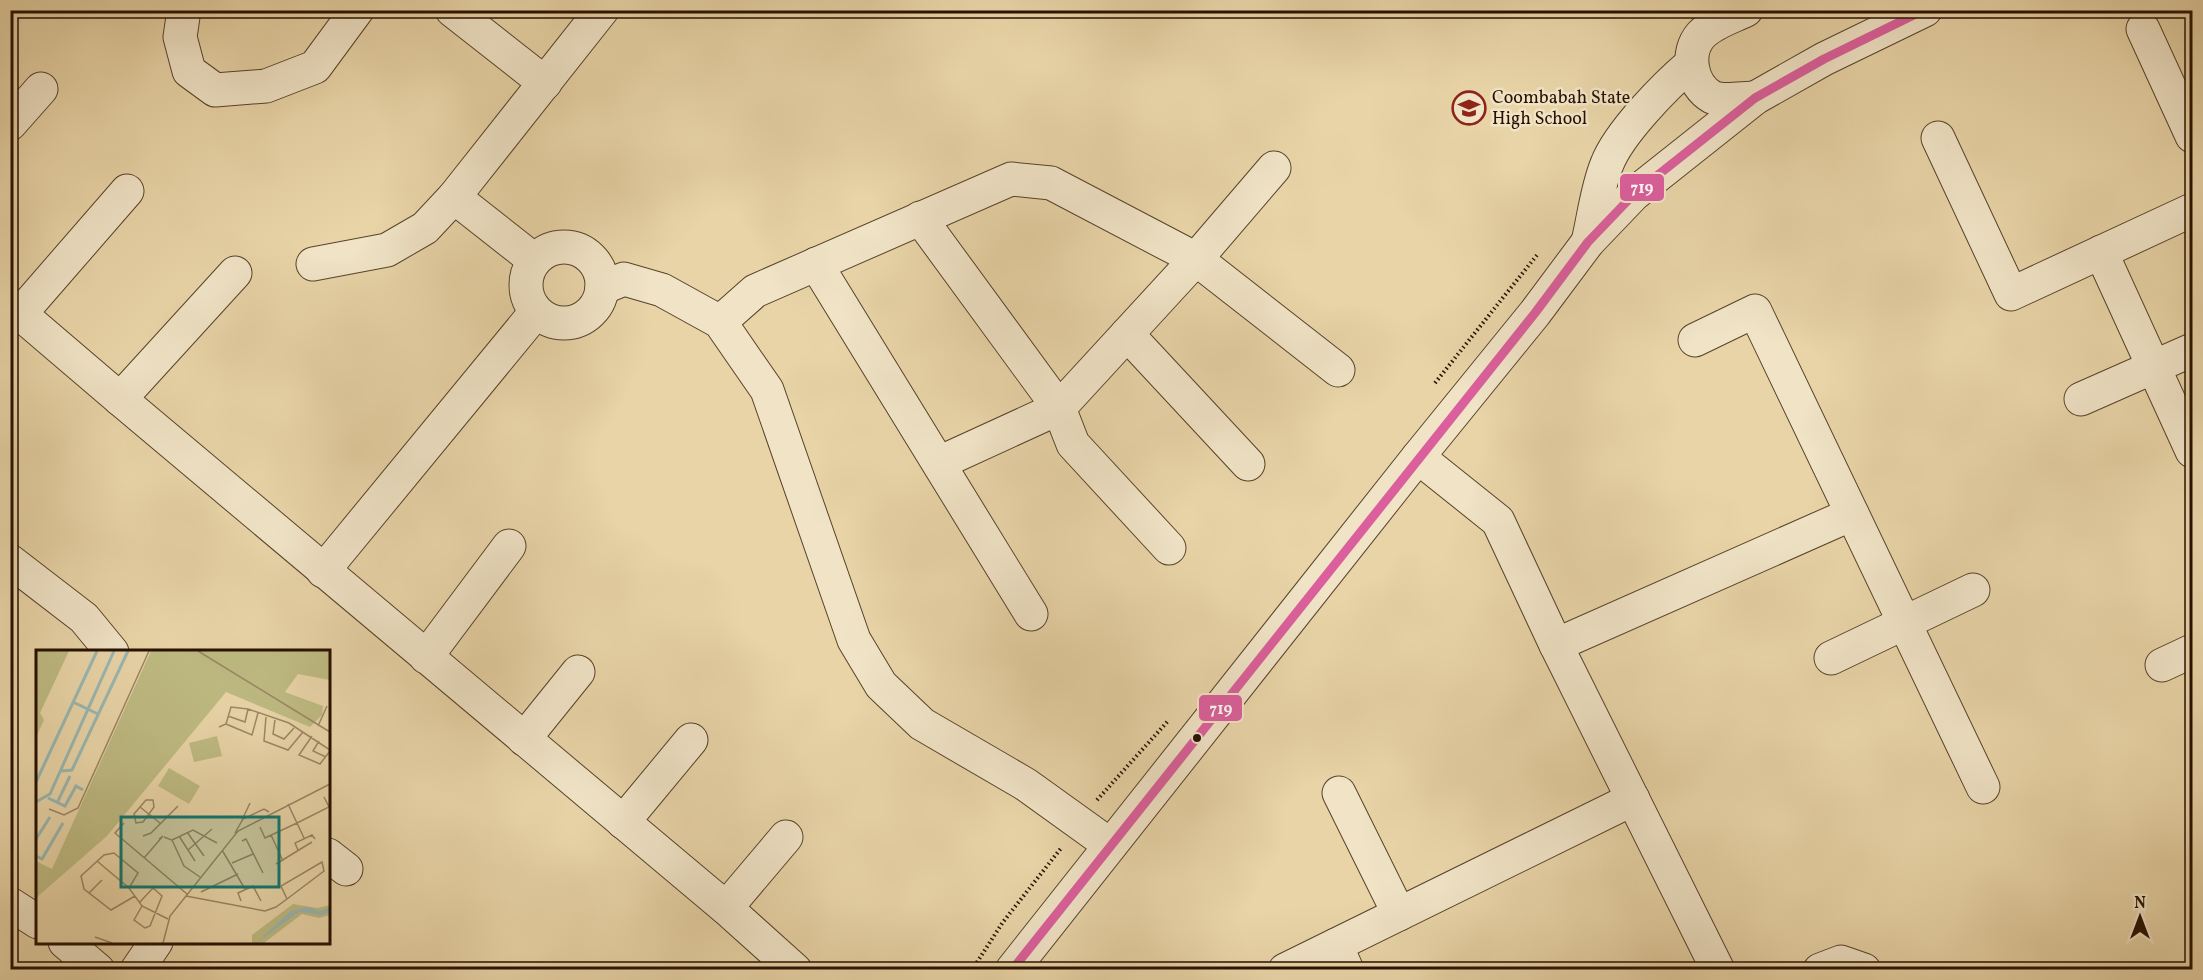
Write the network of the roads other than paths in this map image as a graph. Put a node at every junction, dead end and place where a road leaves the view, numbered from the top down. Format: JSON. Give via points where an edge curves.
{"nodes":[{"id":1,"x":184,"y":10,"type":"edge"},
{"id":2,"x":357,"y":10,"type":"edge"},
{"id":3,"x":452,"y":10,"type":"edge"},
{"id":4,"x":602,"y":10,"type":"edge"},
{"id":5,"x":1687,"y":10,"type":"edge"},
{"id":6,"x":1746,"y":10,"type":"edge"},
{"id":7,"x":1925,"y":10,"type":"edge"},
{"id":8,"x":2143,"y":29,"type":"dead end"},
{"id":9,"x":1692,"y":57,"type":"junction"},
{"id":10,"x":545,"y":83,"type":"junction"},
{"id":11,"x":41,"y":88,"type":"dead end"},
{"id":12,"x":1755,"y":98,"type":"junction"},
{"id":13,"x":10,"y":124,"type":"edge"},
{"id":14,"x":2193,"y":136,"type":"edge"},
{"id":15,"x":1938,"y":138,"type":"dead end"},
{"id":16,"x":1274,"y":168,"type":"dead end"},
{"id":17,"x":127,"y":191,"type":"dead end"},
{"id":18,"x":454,"y":197,"type":"junction"},
{"id":19,"x":2193,"y":210,"type":"edge"},
{"id":20,"x":920,"y":219,"type":"junction"},
{"id":21,"x":1588,"y":242,"type":"junction"},
{"id":22,"x":2101,"y":252,"type":"junction"},
{"id":23,"x":1196,"y":259,"type":"junction"},
{"id":24,"x":534,"y":260,"type":"junction"},
{"id":25,"x":313,"y":264,"type":"dead end"},
{"id":26,"x":816,"y":264,"type":"junction"},
{"id":27,"x":235,"y":273,"type":"dead end"},
{"id":28,"x":602,"y":288,"type":"junction"},
{"id":29,"x":16,"y":309,"type":"edge"},
{"id":30,"x":536,"y":312,"type":"junction"},
{"id":31,"x":720,"y":322,"type":"junction"},
{"id":32,"x":1127,"y":334,"type":"junction"},
{"id":33,"x":1695,"y":340,"type":"dead end"},
{"id":34,"x":2193,"y":350,"type":"edge"},
{"id":35,"x":2154,"y":367,"type":"junction"},
{"id":36,"x":1338,"y":370,"type":"dead end"},
{"id":37,"x":120,"y":399,"type":"junction"},
{"id":38,"x":2081,"y":399,"type":"dead end"},
{"id":39,"x":1059,"y":408,"type":"junction"},
{"id":40,"x":2193,"y":451,"type":"edge"},
{"id":41,"x":1418,"y":457,"type":"junction"},
{"id":42,"x":939,"y":463,"type":"junction"},
{"id":43,"x":1248,"y":464,"type":"dead end"},
{"id":44,"x":1852,"y":514,"type":"junction"},
{"id":45,"x":509,"y":546,"type":"dead end"},
{"id":46,"x":1168,"y":548,"type":"dead end"},
{"id":47,"x":10,"y":561,"type":"edge"},
{"id":48,"x":323,"y":571,"type":"junction"},
{"id":49,"x":1973,"y":590,"type":"dead end"},
{"id":50,"x":1031,"y":614,"type":"dead end"},
{"id":51,"x":1904,"y":622,"type":"junction"},
{"id":52,"x":1556,"y":645,"type":"junction"},
{"id":53,"x":111,"y":650,"type":"edge"},
{"id":54,"x":2193,"y":651,"type":"edge"},
{"id":55,"x":426,"y":657,"type":"junction"},
{"id":56,"x":1830,"y":658,"type":"dead end"},
{"id":57,"x":2162,"y":665,"type":"dead end"},
{"id":58,"x":579,"y":672,"type":"dead end"},
{"id":59,"x":524,"y":739,"type":"junction"},
{"id":60,"x":691,"y":740,"type":"dead end"},
{"id":61,"x":1983,"y":787,"type":"dead end"},
{"id":62,"x":1339,"y":793,"type":"dead end"},
{"id":63,"x":1633,"y":799,"type":"junction"},
{"id":64,"x":623,"y":822,"type":"junction"},
{"id":65,"x":786,"y":837,"type":"dead end"},
{"id":66,"x":1110,"y":845,"type":"junction"},
{"id":67,"x":10,"y":904,"type":"edge"},
{"id":68,"x":726,"y":908,"type":"junction"},
{"id":69,"x":1399,"y":914,"type":"junction"},
{"id":70,"x":36,"y":921,"type":"edge"},
{"id":71,"x":67,"y":944,"type":"edge"},
{"id":72,"x":155,"y":944,"type":"edge"},
{"id":73,"x":1342,"y":957,"type":"edge"},
{"id":74,"x":98,"y":969,"type":"edge"},
{"id":75,"x":137,"y":969,"type":"edge"},
{"id":76,"x":795,"y":969,"type":"edge"},
{"id":77,"x":1011,"y":969,"type":"edge"},
{"id":78,"x":1285,"y":969,"type":"edge"},
{"id":79,"x":1718,"y":969,"type":"edge"},
{"id":80,"x":1820,"y":969,"type":"edge"},
{"id":81,"x":1864,"y":969,"type":"edge"}],
"edges":[{"from":1,"to":2,"type":"street","via":[[180,37],[189,71],[215,90],[266,86],[315,67]]},
{"from":3,"to":10,"type":"street"},
{"from":4,"to":10,"type":"street"},
{"from":5,"to":9,"type":"street"},
{"from":6,"to":9,"type":"street","via":[[1701,35]]},
{"from":7,"to":12,"type":"street","via":[[1824,58]]},
{"from":8,"to":14,"type":"street"},
{"from":9,"to":12,"type":"street","via":[[1704,90],[1714,98]]},
{"from":9,"to":21,"type":"street","via":[[1616,146],[1606,164]]},
{"from":10,"to":18,"type":"street"},
{"from":11,"to":13,"type":"street"},
{"from":12,"to":21,"type":"street","via":[[1667,165]]},
{"from":15,"to":22,"type":"street","via":[[2011,294]]},
{"from":16,"to":23,"type":"street"},
{"from":17,"to":29,"type":"street"},
{"from":18,"to":24,"type":"street"},
{"from":18,"to":25,"type":"street","via":[[425,228],[387,250]]},
{"from":19,"to":22,"type":"street"},
{"from":20,"to":23,"type":"street","via":[[1011,179],[1051,183]]},
{"from":20,"to":26,"type":"street"},
{"from":20,"to":39,"type":"street"},
{"from":21,"to":41,"type":"street","via":[[1535,314]]},
{"from":22,"to":35,"type":"street"},
{"from":23,"to":32,"type":"street"},
{"from":23,"to":36,"type":"street"},
{"from":24,"to":28,"type":"street","via":[[555,248],[584,252],[594,261]]},
{"from":24,"to":30,"type":"street","via":[[525,287]]},
{"from":26,"to":31,"type":"street","via":[[755,291]]},
{"from":26,"to":42,"type":"street"},
{"from":27,"to":37,"type":"street"},
{"from":28,"to":30,"type":"street","via":[[592,312],[581,319],[557,323]]},
{"from":28,"to":31,"type":"street","via":[[624,279],[662,290]]},
{"from":29,"to":37,"type":"street"},
{"from":30,"to":48,"type":"street"},
{"from":31,"to":66,"type":"street","via":[[766,390],[854,640],[881,685],[922,724],[1025,784]]},
{"from":32,"to":39,"type":"street"},
{"from":32,"to":43,"type":"street"},
{"from":33,"to":44,"type":"street","via":[[1755,311]]},
{"from":34,"to":35,"type":"street"},
{"from":35,"to":38,"type":"street"},
{"from":35,"to":40,"type":"street"},
{"from":37,"to":48,"type":"street"},
{"from":39,"to":42,"type":"street"},
{"from":39,"to":46,"type":"street","via":[[1072,444]]},
{"from":41,"to":52,"type":"street","via":[[1497,521]]},
{"from":41,"to":66,"type":"street"},
{"from":42,"to":50,"type":"street"},
{"from":44,"to":51,"type":"street"},
{"from":44,"to":52,"type":"street"},
{"from":45,"to":55,"type":"street"},
{"from":47,"to":53,"type":"street","via":[[84,618]]},
{"from":48,"to":55,"type":"street"},
{"from":49,"to":51,"type":"street"},
{"from":51,"to":56,"type":"street"},
{"from":51,"to":61,"type":"street"},
{"from":52,"to":63,"type":"street"},
{"from":54,"to":57,"type":"street"},
{"from":55,"to":59,"type":"street"},
{"from":58,"to":59,"type":"street"},
{"from":59,"to":64,"type":"street"},
{"from":60,"to":64,"type":"street"},
{"from":62,"to":69,"type":"street"},
{"from":63,"to":69,"type":"street"},
{"from":63,"to":79,"type":"street"},
{"from":64,"to":68,"type":"street"},
{"from":65,"to":68,"type":"street"},
{"from":66,"to":77,"type":"street"},
{"from":67,"to":70,"type":"street"},
{"from":68,"to":76,"type":"street"},
{"from":69,"to":73,"type":"street"},
{"from":71,"to":74,"type":"street"},
{"from":72,"to":75,"type":"street"},
{"from":73,"to":78,"type":"street"},
{"from":80,"to":81,"type":"street","via":[[1841,962]]}]}
